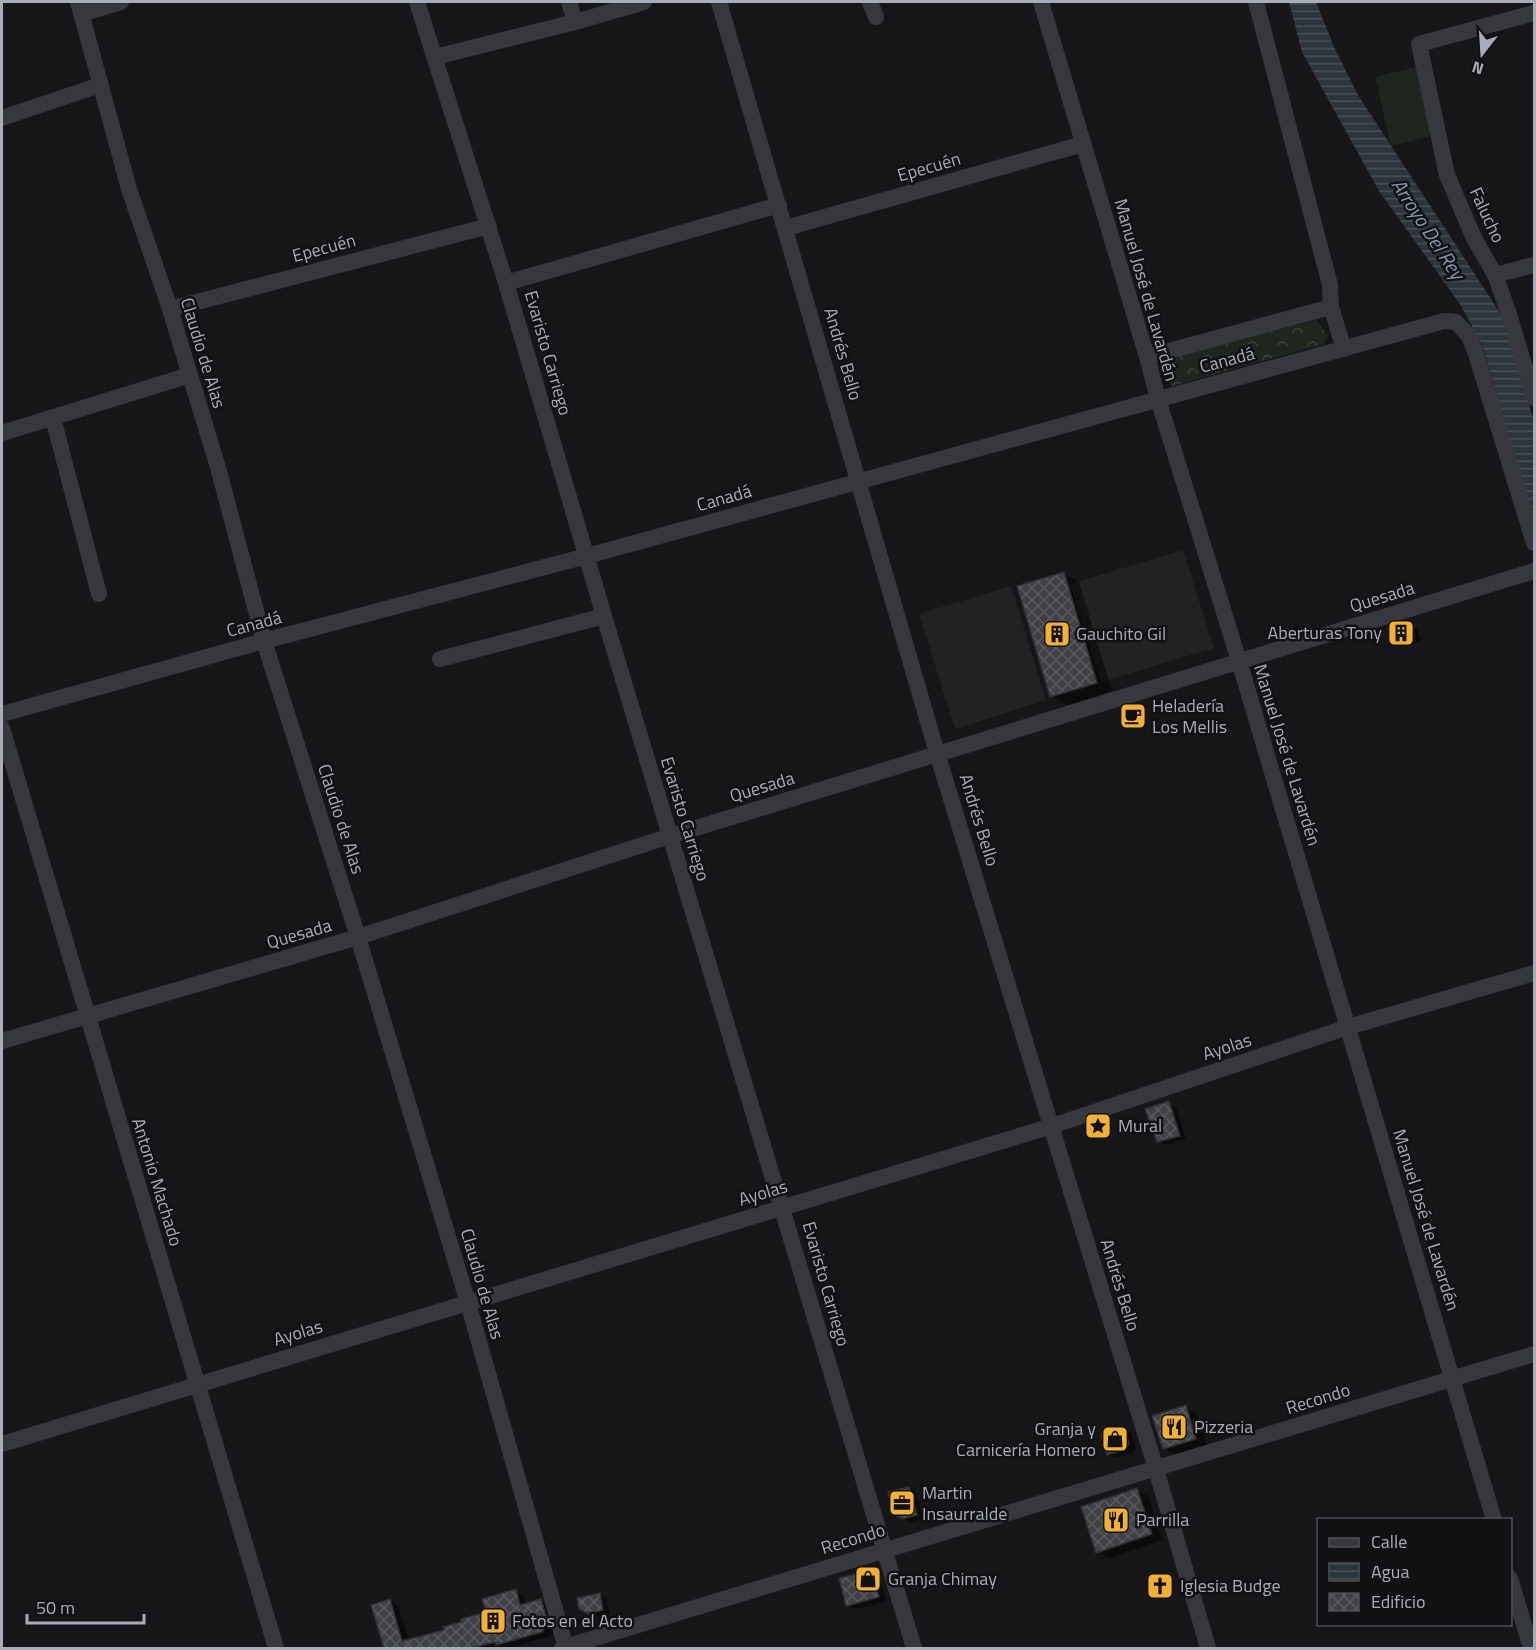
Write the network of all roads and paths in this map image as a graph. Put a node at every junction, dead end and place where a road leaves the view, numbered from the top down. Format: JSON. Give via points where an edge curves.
{"nodes":[{"id":1,"x":121,"y":2,"type":"edge"},
{"id":2,"x":417,"y":2,"type":"edge"},
{"id":3,"x":569,"y":2,"type":"edge"},
{"id":4,"x":644,"y":2,"type":"edge"},
{"id":5,"x":719,"y":2,"type":"edge"},
{"id":6,"x":1041,"y":2,"type":"edge"},
{"id":7,"x":1256,"y":2,"type":"edge"},
{"id":8,"x":79,"y":8,"type":"edge"},
{"id":9,"x":1534,"y":13,"type":"edge"},
{"id":10,"x":575,"y":22,"type":"junction"},
{"id":11,"x":435,"y":57,"type":"junction"},
{"id":12,"x":99,"y":85,"type":"junction"},
{"id":13,"x":2,"y":118,"type":"edge"},
{"id":14,"x":1083,"y":144,"type":"junction"},
{"id":15,"x":779,"y":205,"type":"junction"},
{"id":16,"x":489,"y":226,"type":"junction"},
{"id":17,"x":786,"y":228,"type":"junction"},
{"id":18,"x":1534,"y":265,"type":"edge"},
{"id":19,"x":1495,"y":276,"type":"junction"},
{"id":20,"x":506,"y":282,"type":"junction"},
{"id":21,"x":1331,"y":307,"type":"junction"},
{"id":22,"x":170,"y":309,"type":"junction"},
{"id":23,"x":1344,"y":349,"type":"junction"},
{"id":24,"x":1147,"y":357,"type":"junction"},
{"id":25,"x":190,"y":375,"type":"junction"},
{"id":26,"x":1534,"y":398,"type":"edge"},
{"id":27,"x":1158,"y":399,"type":"junction"},
{"id":28,"x":53,"y":418,"type":"junction"},
{"id":29,"x":2,"y":433,"type":"edge"},
{"id":30,"x":859,"y":480,"type":"junction"},
{"id":31,"x":1534,"y":543,"type":"edge"},
{"id":32,"x":587,"y":556,"type":"junction"},
{"id":33,"x":1534,"y":571,"type":"edge"},
{"id":34,"x":99,"y":594,"type":"dead end"},
{"id":35,"x":604,"y":616,"type":"junction"},
{"id":36,"x":264,"y":641,"type":"junction"},
{"id":37,"x":440,"y":659,"type":"dead end"},
{"id":38,"x":1239,"y":661,"type":"junction"},
{"id":39,"x":2,"y":714,"type":"edge"},
{"id":40,"x":2,"y":728,"type":"edge"},
{"id":41,"x":938,"y":753,"type":"junction"},
{"id":42,"x":670,"y":836,"type":"junction"},
{"id":43,"x":358,"y":937,"type":"junction"},
{"id":44,"x":1534,"y":972,"type":"edge"},
{"id":45,"x":86,"y":1016,"type":"junction"},
{"id":46,"x":1348,"y":1028,"type":"junction"},
{"id":47,"x":2,"y":1041,"type":"edge"},
{"id":48,"x":1052,"y":1126,"type":"junction"},
{"id":49,"x":783,"y":1208,"type":"junction"},
{"id":50,"x":468,"y":1303,"type":"junction"},
{"id":51,"x":1534,"y":1354,"type":"edge"},
{"id":52,"x":1452,"y":1378,"type":"junction"},
{"id":53,"x":198,"y":1383,"type":"junction"},
{"id":54,"x":2,"y":1444,"type":"edge"},
{"id":55,"x":1156,"y":1469,"type":"junction"},
{"id":56,"x":1493,"y":1518,"type":"edge"},
{"id":57,"x":884,"y":1550,"type":"junction"},
{"id":58,"x":1512,"y":1585,"type":"edge"},
{"id":59,"x":276,"y":1648,"type":"edge"},
{"id":60,"x":565,"y":1648,"type":"edge"},
{"id":61,"x":914,"y":1648,"type":"edge"},
{"id":62,"x":1208,"y":1648,"type":"edge"},
{"id":63,"x":1531,"y":1648,"type":"edge"}],
"edges":[{"from":1,"to":8,"type":"street"},
{"from":2,"to":11,"type":"street","name":"Evaristo Carriego"},
{"from":3,"to":10,"type":"street"},
{"from":4,"to":10,"type":"street"},
{"from":5,"to":15,"type":"street","name":"Andrés Bello"},
{"from":6,"to":14,"type":"street","name":"Manuel José de Lavardén"},
{"from":7,"to":21,"type":"street","via":[[1330,285]]},
{"from":8,"to":12,"type":"street","name":"Claudio de Alas"},
{"from":9,"to":19,"type":"street","name":"Falucho","via":[[1419,44],[1447,175]]},
{"from":10,"to":11,"type":"street"},
{"from":11,"to":16,"type":"street","name":"Evaristo Carriego"},
{"from":12,"to":13,"type":"street"},
{"from":12,"to":22,"type":"street","name":"Claudio de Alas","via":[[132,200]]},
{"from":14,"to":17,"type":"street","name":"Epecuén"},
{"from":14,"to":24,"type":"street","name":"Manuel José de Lavardén"},
{"from":15,"to":17,"type":"street","name":"Andrés Bello"},
{"from":15,"to":20,"type":"street"},
{"from":16,"to":20,"type":"street","name":"Evaristo Carriego"},
{"from":16,"to":22,"type":"street","name":"Epecuén"},
{"from":17,"to":30,"type":"street","name":"Andrés Bello"},
{"from":18,"to":19,"type":"street"},
{"from":19,"to":26,"type":"street","name":"Falucho"},
{"from":20,"to":32,"type":"street","name":"Evaristo Carriego"},
{"from":21,"to":23,"type":"street"},
{"from":21,"to":24,"type":"street","name":"Canadá"},
{"from":22,"to":25,"type":"street","name":"Claudio de Alas"},
{"from":23,"to":27,"type":"street","name":"Canadá"},
{"from":23,"to":31,"type":"street","name":"Canadá","via":[[1443,321],[1456,322],[1475,351]]},
{"from":24,"to":27,"type":"street","name":"Manuel José de Lavardén"},
{"from":25,"to":28,"type":"street"},
{"from":25,"to":36,"type":"street","name":"Claudio de Alas"},
{"from":27,"to":30,"type":"street","name":"Canadá"},
{"from":27,"to":38,"type":"street","name":"Manuel José de Lavardén"},
{"from":28,"to":29,"type":"street"},
{"from":28,"to":34,"type":"street"},
{"from":30,"to":32,"type":"street","name":"Canadá"},
{"from":30,"to":41,"type":"street","name":"Andrés Bello"},
{"from":32,"to":35,"type":"street","name":"Evaristo Carriego"},
{"from":32,"to":36,"type":"street","name":"Canadá"},
{"from":33,"to":38,"type":"street","name":"Quesada"},
{"from":35,"to":37,"type":"street"},
{"from":35,"to":42,"type":"street","name":"Evaristo Carriego"},
{"from":36,"to":39,"type":"street","name":"Canadá"},
{"from":36,"to":43,"type":"street","name":"Claudio de Alas"},
{"from":38,"to":41,"type":"street","name":"Quesada"},
{"from":38,"to":46,"type":"street","name":"Manuel José de Lavardén"},
{"from":40,"to":45,"type":"street","name":"Antonio Machado"},
{"from":41,"to":42,"type":"street","name":"Quesada"},
{"from":41,"to":48,"type":"street","name":"Andrés Bello"},
{"from":42,"to":43,"type":"street","name":"Quesada"},
{"from":42,"to":49,"type":"street","name":"Evaristo Carriego"},
{"from":43,"to":45,"type":"street","name":"Quesada"},
{"from":43,"to":50,"type":"street","name":"Claudio de Alas"},
{"from":44,"to":46,"type":"street","name":"Ayolas"},
{"from":45,"to":47,"type":"street","name":"Quesada"},
{"from":45,"to":53,"type":"street","name":"Antonio Machado"},
{"from":46,"to":48,"type":"street","name":"Ayolas"},
{"from":46,"to":52,"type":"street","name":"Manuel José de Lavardén"},
{"from":48,"to":49,"type":"street","name":"Ayolas"},
{"from":48,"to":55,"type":"street","name":"Andrés Bello"},
{"from":49,"to":50,"type":"street","name":"Ayolas"},
{"from":49,"to":57,"type":"street","name":"Evaristo Carriego"},
{"from":50,"to":53,"type":"street","name":"Ayolas"},
{"from":50,"to":60,"type":"street","name":"Claudio de Alas"},
{"from":51,"to":52,"type":"street","name":"Recondo"},
{"from":52,"to":55,"type":"street","name":"Recondo"},
{"from":52,"to":56,"type":"street","name":"Manuel José de Lavardén"},
{"from":53,"to":54,"type":"street","name":"Ayolas"},
{"from":53,"to":59,"type":"street","name":"Antonio Machado"},
{"from":55,"to":57,"type":"street","name":"Recondo"},
{"from":55,"to":62,"type":"street","name":"Andrés Bello"},
{"from":57,"to":60,"type":"street","name":"Recondo"},
{"from":57,"to":61,"type":"street","name":"Evaristo Carriego"},
{"from":58,"to":63,"type":"street"}]}
